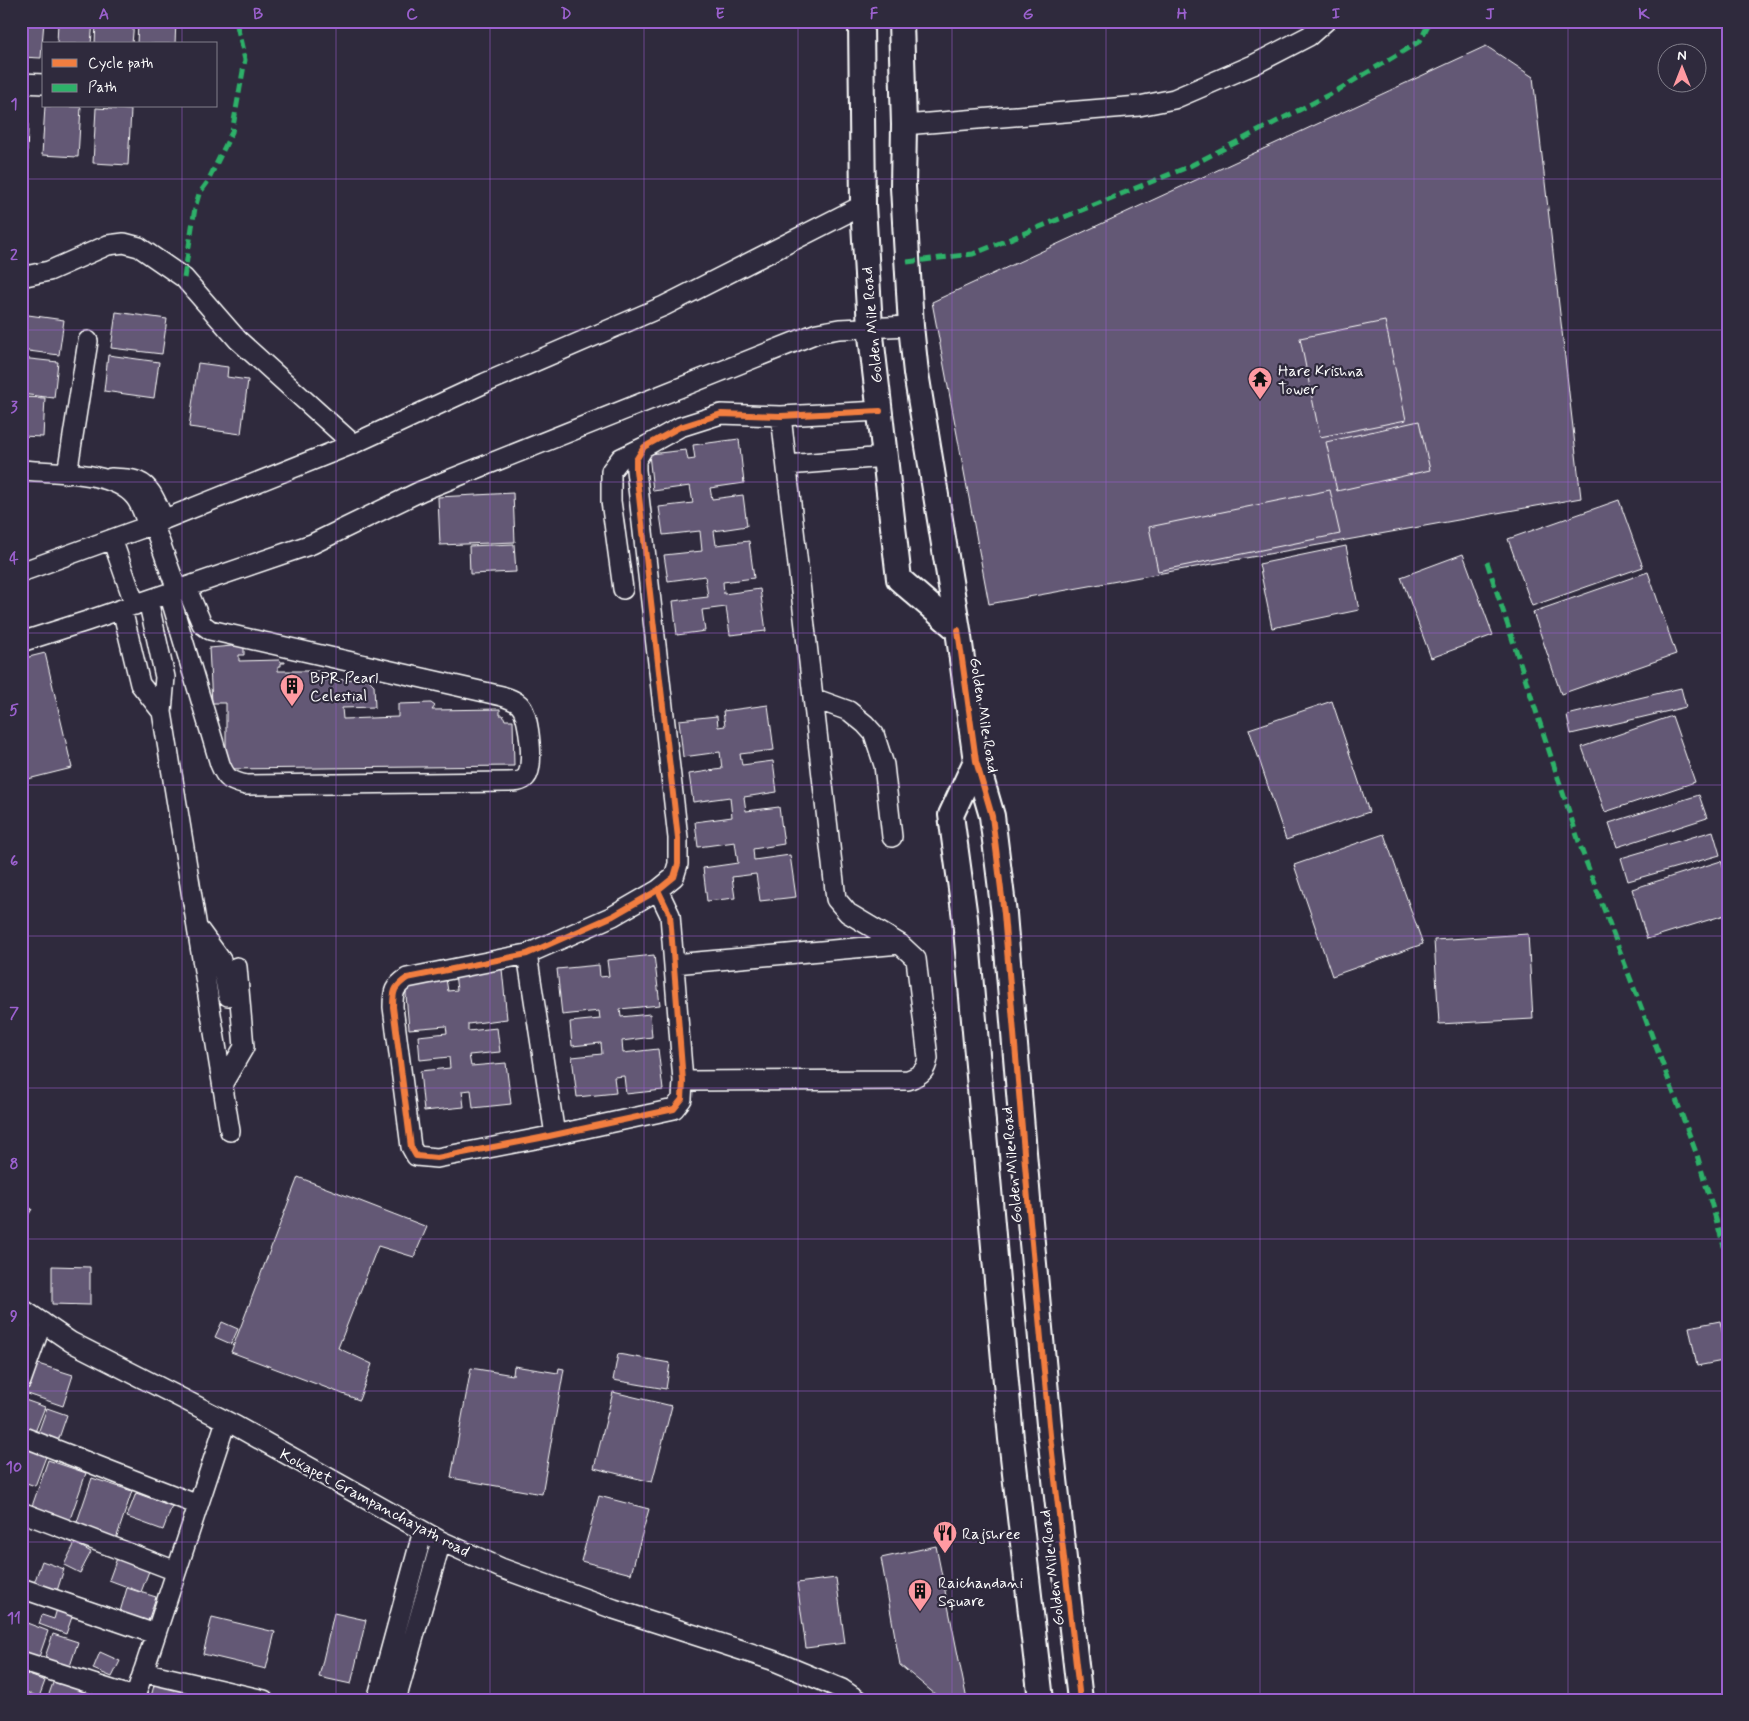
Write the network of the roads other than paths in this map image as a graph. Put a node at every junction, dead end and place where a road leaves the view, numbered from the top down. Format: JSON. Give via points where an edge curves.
{"nodes":[{"id":1,"x":861,"y":21,"type":"edge"},
{"id":2,"x":901,"y":21,"type":"edge"},
{"id":3,"x":1326,"y":21,"type":"edge"},
{"id":4,"x":21,"y":83,"type":"edge"},
{"id":5,"x":42,"y":84,"type":"edge"},
{"id":6,"x":904,"y":125,"type":"junction"},
{"id":7,"x":863,"y":205,"type":"junction"},
{"id":8,"x":21,"y":277,"type":"edge"},
{"id":9,"x":911,"y":326,"type":"junction"},
{"id":10,"x":870,"y":327,"type":"junction"},
{"id":11,"x":88,"y":341,"type":"dead end"},
{"id":12,"x":880,"y":411,"type":"junction"},
{"id":13,"x":781,"y":416,"type":"junction"},
{"id":14,"x":354,"y":444,"type":"junction"},
{"id":15,"x":644,"y":448,"type":"junction"},
{"id":16,"x":885,"y":457,"type":"junction"},
{"id":17,"x":786,"y":465,"type":"junction"},
{"id":18,"x":21,"y":470,"type":"edge"},
{"id":19,"x":67,"y":474,"type":"junction"},
{"id":20,"x":155,"y":522,"type":"junction"},
{"id":21,"x":112,"y":538,"type":"junction"},
{"id":22,"x":21,"y":572,"type":"edge"},
{"id":23,"x":623,"y":589,"type":"dead end"},
{"id":24,"x":178,"y":590,"type":"junction"},
{"id":25,"x":135,"y":605,"type":"junction"},
{"id":26,"x":206,"y":628,"type":"junction"},
{"id":27,"x":958,"y":630,"type":"junction"},
{"id":28,"x":183,"y":637,"type":"junction"},
{"id":29,"x":21,"y":642,"type":"edge"},
{"id":30,"x":813,"y":698,"type":"junction"},
{"id":31,"x":162,"y":712,"type":"junction"},
{"id":32,"x":976,"y":761,"type":"junction"},
{"id":33,"x":892,"y":837,"type":"dead end"},
{"id":34,"x":658,"y":890,"type":"junction"},
{"id":35,"x":198,"y":928,"type":"junction"},
{"id":36,"x":900,"y":944,"type":"junction"},
{"id":37,"x":527,"y":954,"type":"junction"},
{"id":38,"x":674,"y":964,"type":"junction"},
{"id":39,"x":237,"y":967,"type":"dead end"},
{"id":40,"x":234,"y":1041,"type":"dead end"},
{"id":41,"x":683,"y":1081,"type":"junction"},
{"id":42,"x":223,"y":1083,"type":"junction"},
{"id":43,"x":230,"y":1131,"type":"dead end"},
{"id":44,"x":555,"y":1135,"type":"junction"},
{"id":45,"x":21,"y":1308,"type":"edge"},
{"id":46,"x":42,"y":1322,"type":"junction"},
{"id":47,"x":21,"y":1381,"type":"edge"},
{"id":48,"x":226,"y":1422,"type":"junction"},
{"id":49,"x":21,"y":1436,"type":"edge"},
{"id":50,"x":198,"y":1505,"type":"junction"},
{"id":51,"x":21,"y":1512,"type":"edge"},
{"id":52,"x":423,"y":1531,"type":"junction"},
{"id":53,"x":441,"y":1541,"type":"junction"},
{"id":54,"x":176,"y":1571,"type":"junction"},
{"id":55,"x":21,"y":1588,"type":"edge"},
{"id":56,"x":155,"y":1634,"type":"junction"},
{"id":57,"x":21,"y":1661,"type":"edge"},
{"id":58,"x":142,"y":1672,"type":"junction"},
{"id":59,"x":134,"y":1698,"type":"edge"},
{"id":60,"x":264,"y":1700,"type":"edge"},
{"id":61,"x":377,"y":1700,"type":"edge"},
{"id":62,"x":396,"y":1700,"type":"edge"},
{"id":63,"x":858,"y":1700,"type":"edge"},
{"id":64,"x":1041,"y":1700,"type":"edge"},
{"id":65,"x":1080,"y":1700,"type":"edge"}],
"edges":[{"from":1,"to":7,"type":"street","name":"Golden Mile Road"},
{"from":2,"to":6,"type":"street","name":"Golden Mile Road"},
{"from":3,"to":6,"type":"street","via":[[1309,36],[1174,100],[1139,106]]},
{"from":4,"to":5,"type":"street"},
{"from":6,"to":9,"type":"street","name":"Golden Mile Road","via":[[903,187]]},
{"from":7,"to":10,"type":"street","name":"Golden Mile Road"},
{"from":7,"to":14,"type":"street","via":[[664,306]]},
{"from":8,"to":14,"type":"street","via":[[49,271],[108,245],[124,242],[139,247],[184,278],[238,340]]},
{"from":9,"to":10,"type":"street"},
{"from":9,"to":27,"type":"street","name":"Golden Mile Road"},
{"from":10,"to":12,"type":"street","name":"Golden Mile Road"},
{"from":10,"to":24,"type":"street","via":[[817,333],[420,491],[312,544]]},
{"from":11,"to":19,"type":"street"},
{"from":12,"to":13,"type":"street"},
{"from":12,"to":16,"type":"street","name":"Golden Mile Road"},
{"from":13,"to":15,"type":"street","via":[[721,414],[680,427]]},
{"from":13,"to":17,"type":"street"},
{"from":14,"to":20,"type":"street"},
{"from":15,"to":23,"type":"street","via":[[621,458],[611,471],[611,501]]},
{"from":15,"to":34,"type":"street","via":[[636,460],[636,470],[678,838],[678,864],[674,877]]},
{"from":16,"to":17,"type":"street"},
{"from":16,"to":27,"type":"street","name":"Golden Mile Road","via":[[899,579]]},
{"from":17,"to":30,"type":"street"},
{"from":18,"to":19,"type":"street"},
{"from":19,"to":20,"type":"street","via":[[100,477],[122,486]]},
{"from":20,"to":21,"type":"street"},
{"from":20,"to":24,"type":"street"},
{"from":21,"to":22,"type":"street"},
{"from":21,"to":25,"type":"street"},
{"from":24,"to":25,"type":"street"},
{"from":24,"to":26,"type":"street"},
{"from":24,"to":28,"type":"street"},
{"from":25,"to":29,"type":"street"},
{"from":25,"to":31,"type":"street","via":[[165,678]]},
{"from":25,"to":31,"type":"street","via":[[140,684]]},
{"from":26,"to":28,"type":"street"},
{"from":26,"to":28,"type":"street","via":[[514,700],[521,706],[528,725],[529,773],[517,782],[246,785],[232,782],[220,764]]},
{"from":27,"to":32,"type":"street","name":"Golden Mile Road"},
{"from":30,"to":33,"type":"street","via":[[849,711],[874,734],[884,765]]},
{"from":30,"to":36,"type":"street","via":[[836,899],[848,913]]},
{"from":31,"to":35,"type":"street"},
{"from":32,"to":64,"type":"street","name":"Golden Mile Road","via":[[951,815],[965,918],[1010,1429]]},
{"from":32,"to":65,"type":"street","name":"Golden Mile Road","via":[[992,816],[1004,914],[1050,1435]]},
{"from":34,"to":37,"type":"street","via":[[613,916]]},
{"from":34,"to":38,"type":"street","via":[[670,915]]},
{"from":35,"to":40,"type":"street","via":[[223,966]]},
{"from":35,"to":42,"type":"street"},
{"from":36,"to":38,"type":"street"},
{"from":36,"to":41,"type":"street","via":[[916,960],[928,1058],[926,1068],[918,1076],[908,1080]]},
{"from":37,"to":44,"type":"street"},
{"from":37,"to":44,"type":"street","via":[[407,978],[398,984],[393,994],[393,1007],[411,1147],[416,1156],[437,1158]]},
{"from":38,"to":41,"type":"street"},
{"from":39,"to":42,"type":"street","via":[[244,1047]]},
{"from":41,"to":44,"type":"street","via":[[682,1099],[674,1109]]},
{"from":42,"to":43,"type":"street"},
{"from":45,"to":46,"type":"street","name":"Kokapet Grampanchayath road"},
{"from":46,"to":47,"type":"street"},
{"from":46,"to":48,"type":"street","name":"Kokapet Grampanchayath road","via":[[71,1342]]},
{"from":48,"to":50,"type":"street"},
{"from":48,"to":52,"type":"street","name":"Kokapet Grampanchayath road"},
{"from":49,"to":50,"type":"street"},
{"from":50,"to":54,"type":"street"},
{"from":51,"to":54,"type":"street"},
{"from":52,"to":53,"type":"street","name":"Kokapet Grampanchayath road"},
{"from":52,"to":61,"type":"street"},
{"from":53,"to":62,"type":"street"},
{"from":53,"to":63,"type":"street","name":"Kokapet Grampanchayath road","via":[[501,1568],[614,1609],[772,1660],[842,1689]]},
{"from":54,"to":56,"type":"street"},
{"from":55,"to":56,"type":"street"},
{"from":56,"to":58,"type":"street"},
{"from":57,"to":59,"type":"street"},
{"from":58,"to":59,"type":"street"},
{"from":58,"to":60,"type":"street"}]}
